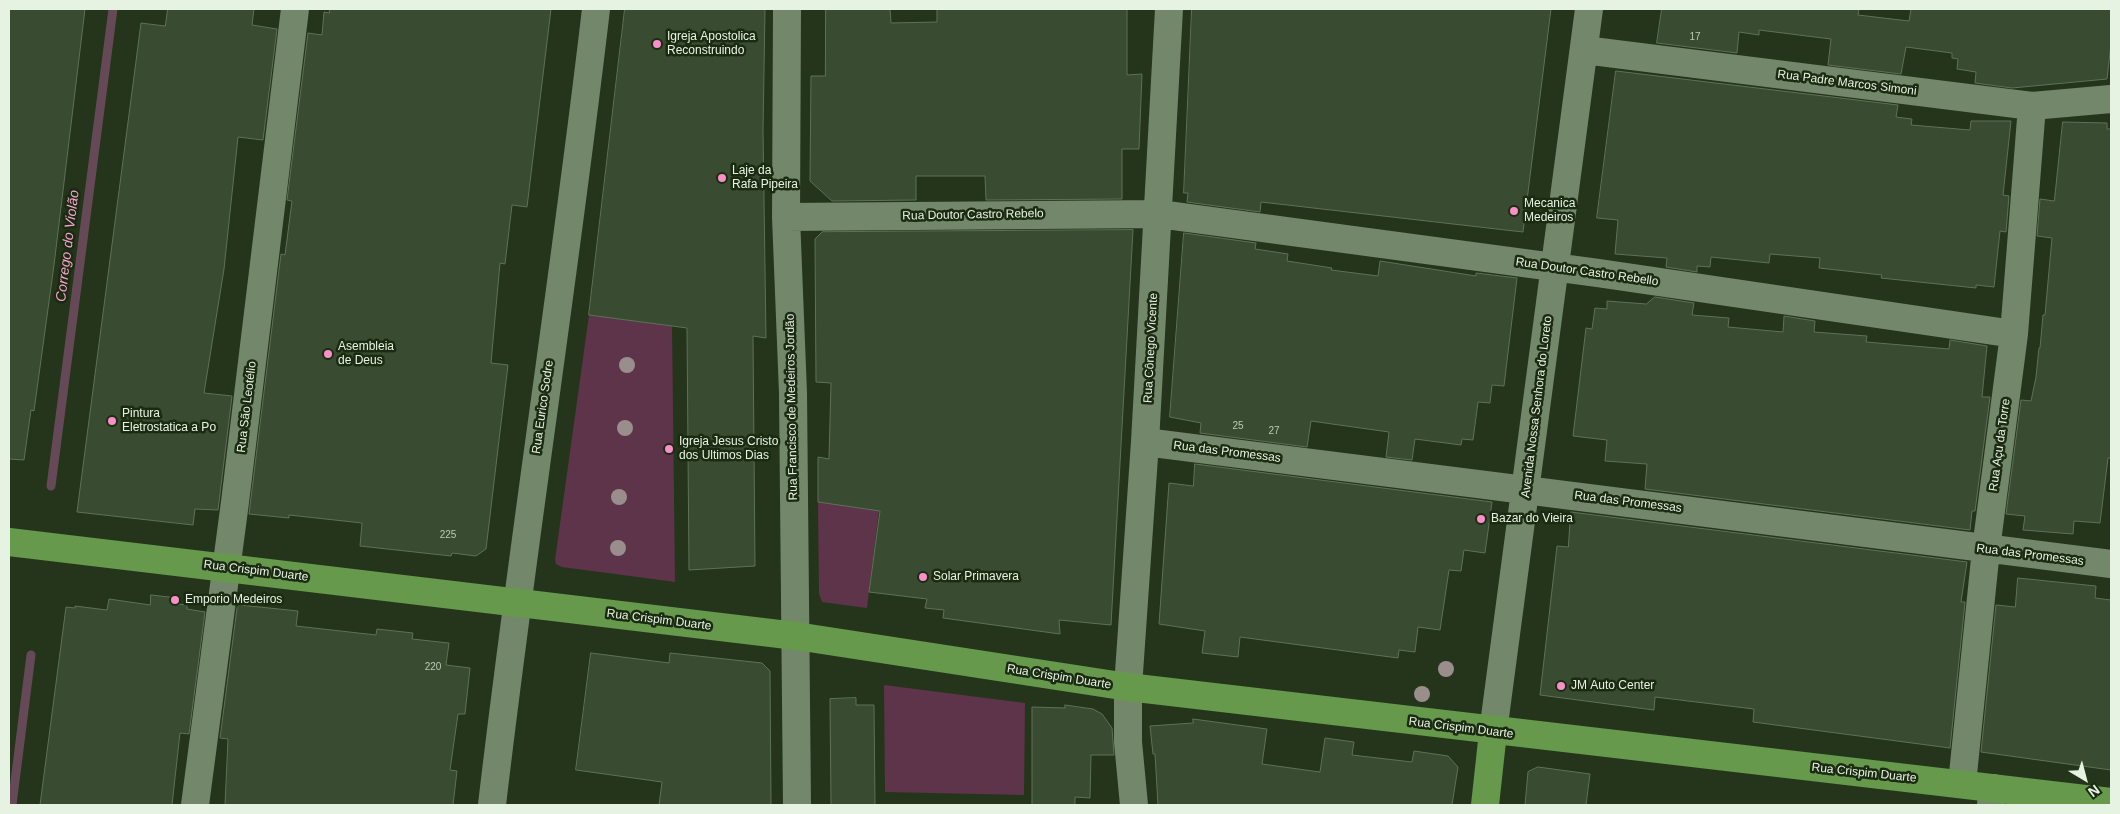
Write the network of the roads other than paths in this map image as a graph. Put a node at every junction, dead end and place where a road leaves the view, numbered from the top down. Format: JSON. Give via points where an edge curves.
{"nodes":[{"id":1,"x":295,"y":9,"type":"edge"},
{"id":2,"x":596,"y":9,"type":"edge"},
{"id":3,"x":787,"y":9,"type":"edge"},
{"id":4,"x":1169,"y":9,"type":"edge"},
{"id":5,"x":1589,"y":9,"type":"edge"},
{"id":6,"x":1584,"y":50,"type":"junction"},
{"id":7,"x":2111,"y":99,"type":"edge"},
{"id":8,"x":2032,"y":106,"type":"junction"},
{"id":9,"x":1159,"y":214,"type":"junction"},
{"id":10,"x":786,"y":217,"type":"junction"},
{"id":11,"x":1555,"y":267,"type":"junction"},
{"id":12,"x":2014,"y":334,"type":"junction"},
{"id":13,"x":1146,"y":442,"type":"junction"},
{"id":14,"x":1526,"y":489,"type":"junction"},
{"id":15,"x":9,"y":542,"type":"edge"},
{"id":16,"x":1986,"y":549,"type":"junction"},
{"id":17,"x":2111,"y":564,"type":"edge"},
{"id":18,"x":227,"y":567,"type":"junction"},
{"id":19,"x":516,"y":603,"type":"junction"},
{"id":20,"x":796,"y":636,"type":"junction"},
{"id":21,"x":1128,"y":687,"type":"junction"},
{"id":22,"x":1493,"y":732,"type":"junction"},
{"id":23,"x":1962,"y":784,"type":"junction"},
{"id":24,"x":1992,"y":796,"type":"edge"},
{"id":25,"x":2111,"y":802,"type":"edge"},
{"id":26,"x":195,"y":805,"type":"edge"},
{"id":27,"x":492,"y":805,"type":"edge"},
{"id":28,"x":797,"y":805,"type":"edge"},
{"id":29,"x":1134,"y":805,"type":"edge"},
{"id":30,"x":1485,"y":805,"type":"edge"}],
"edges":[{"from":1,"to":18,"type":"street","name":"Rua São Leotélio"},
{"from":2,"to":19,"type":"street","name":"Rua Eurico Sodre"},
{"from":3,"to":10,"type":"street","name":"Rua Francisco de Medeiros Jordão"},
{"from":4,"to":9,"type":"street","name":"Rua Cônego Vicente"},
{"from":5,"to":6,"type":"street","name":"Avenida Nossa Senhora do Loreto"},
{"from":6,"to":8,"type":"street","name":"Rua Padre Marcos Simoni"},
{"from":6,"to":11,"type":"street","name":"Avenida Nossa Senhora do Loreto"},
{"from":7,"to":8,"type":"street","name":"Rua Padre Marcos Simoni"},
{"from":8,"to":12,"type":"street","name":"Rua Açu da Torre"},
{"from":9,"to":10,"type":"street","name":"Rua Doutor Castro Rebelo"},
{"from":9,"to":11,"type":"street","name":"Rua Doutor Castro Rebello"},
{"from":9,"to":13,"type":"street","name":"Rua Cônego Vicente"},
{"from":10,"to":20,"type":"street","name":"Rua Francisco de Medeiros Jordão","via":[[793,393]]},
{"from":11,"to":12,"type":"street","name":"Rua Doutor Castro Rebello"},
{"from":11,"to":14,"type":"street","name":"Avenida Nossa Senhora do Loreto"},
{"from":12,"to":16,"type":"street","name":"Rua Açu da Torre"},
{"from":13,"to":14,"type":"street","name":"Rua das Promessas"},
{"from":13,"to":21,"type":"street","name":"Rua Cônego Vicente"},
{"from":14,"to":16,"type":"street","name":"Rua das Promessas"},
{"from":14,"to":22,"type":"street","name":"Avenida Nossa Senhora do Loreto"},
{"from":15,"to":18,"type":"main road","name":"Rua Crispim Duarte"},
{"from":16,"to":17,"type":"street","name":"Rua das Promessas"},
{"from":16,"to":23,"type":"street","name":"Rua Açu da Torre"},
{"from":18,"to":19,"type":"main road","name":"Rua Crispim Duarte"},
{"from":18,"to":26,"type":"street","name":"Rua São Leotélio"},
{"from":19,"to":20,"type":"main road","name":"Rua Crispim Duarte"},
{"from":19,"to":27,"type":"street","name":"Rua Eurico Sodre"},
{"from":20,"to":21,"type":"main road","name":"Rua Crispim Duarte"},
{"from":20,"to":28,"type":"street","name":"Rua Francisco de Medeiros Jordão"},
{"from":21,"to":22,"type":"main road","name":"Rua Crispim Duarte"},
{"from":21,"to":29,"type":"street","name":"Rua Cônego Vicente","via":[[1128,742]]},
{"from":22,"to":23,"type":"main road","name":"Rua Crispim Duarte"},
{"from":22,"to":30,"type":"main road","name":"Avenida Nossa Senhora do Loreto"},
{"from":23,"to":24,"type":"main road","name":"Rua Crispim Duarte"},
{"from":24,"to":25,"type":"main road","name":"Rua Crispim Duarte"}]}
